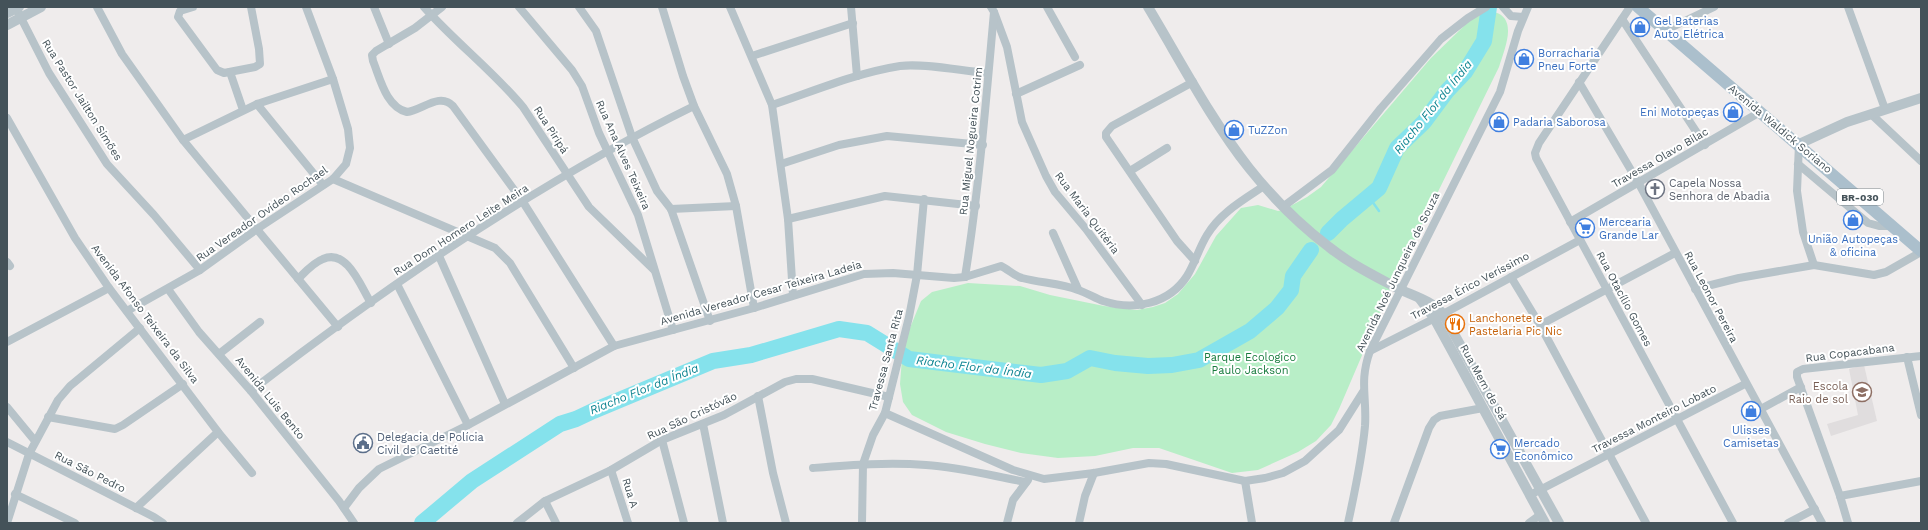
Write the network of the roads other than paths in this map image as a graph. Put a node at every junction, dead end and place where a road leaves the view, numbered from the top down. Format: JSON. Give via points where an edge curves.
{"nodes":[{"id":1,"x":41,"y":7,"type":"edge"},
{"id":2,"x":97,"y":7,"type":"edge"},
{"id":3,"x":193,"y":7,"type":"edge"},
{"id":4,"x":251,"y":7,"type":"edge"},
{"id":5,"x":306,"y":7,"type":"edge"},
{"id":6,"x":374,"y":7,"type":"edge"},
{"id":7,"x":424,"y":7,"type":"edge"},
{"id":8,"x":442,"y":7,"type":"edge"},
{"id":9,"x":519,"y":7,"type":"edge"},
{"id":10,"x":579,"y":7,"type":"edge"},
{"id":11,"x":662,"y":7,"type":"edge"},
{"id":12,"x":732,"y":7,"type":"edge"},
{"id":13,"x":851,"y":7,"type":"edge"},
{"id":14,"x":1047,"y":7,"type":"edge"},
{"id":15,"x":1148,"y":7,"type":"edge"},
{"id":16,"x":1486,"y":7,"type":"edge"},
{"id":17,"x":1502,"y":7,"type":"edge"},
{"id":18,"x":1630,"y":7,"type":"edge"},
{"id":19,"x":1638,"y":7,"type":"edge"},
{"id":20,"x":1714,"y":7,"type":"edge"},
{"id":21,"x":1848,"y":7,"type":"edge"},
{"id":22,"x":993,"y":10,"type":"edge"},
{"id":23,"x":1525,"y":10,"type":"edge"},
{"id":24,"x":16,"y":12,"type":"edge"},
{"id":25,"x":431,"y":16,"type":"junction"},
{"id":26,"x":1622,"y":19,"type":"junction"},
{"id":27,"x":853,"y":24,"type":"junction"},
{"id":28,"x":7,"y":25,"type":"edge"},
{"id":29,"x":1666,"y":30,"type":"junction"},
{"id":30,"x":389,"y":44,"type":"junction"},
{"id":31,"x":752,"y":56,"type":"junction"},
{"id":32,"x":1075,"y":57,"type":"dead end"},
{"id":33,"x":1080,"y":65,"type":"dead end"},
{"id":34,"x":230,"y":72,"type":"junction"},
{"id":35,"x":988,"y":74,"type":"junction"},
{"id":36,"x":857,"y":76,"type":"junction"},
{"id":37,"x":333,"y":79,"type":"junction"},
{"id":38,"x":1193,"y":82,"type":"junction"},
{"id":39,"x":1579,"y":82,"type":"junction"},
{"id":40,"x":1016,"y":94,"type":"junction"},
{"id":41,"x":1921,"y":98,"type":"edge"},
{"id":42,"x":257,"y":104,"type":"junction"},
{"id":43,"x":772,"y":105,"type":"junction"},
{"id":44,"x":694,"y":106,"type":"junction"},
{"id":45,"x":1885,"y":109,"type":"junction"},
{"id":46,"x":243,"y":110,"type":"junction"},
{"id":47,"x":1760,"y":112,"type":"junction"},
{"id":48,"x":1871,"y":114,"type":"junction"},
{"id":49,"x":7,"y":118,"type":"edge"},
{"id":50,"x":632,"y":137,"type":"junction"},
{"id":51,"x":183,"y":140,"type":"junction"},
{"id":52,"x":1799,"y":144,"type":"junction"},
{"id":53,"x":983,"y":145,"type":"junction"},
{"id":54,"x":1705,"y":145,"type":"junction"},
{"id":55,"x":1167,"y":148,"type":"dead end"},
{"id":56,"x":608,"y":152,"type":"junction"},
{"id":57,"x":1921,"y":161,"type":"edge"},
{"id":58,"x":781,"y":164,"type":"junction"},
{"id":59,"x":1798,"y":164,"type":"junction"},
{"id":60,"x":1130,"y":171,"type":"junction"},
{"id":61,"x":568,"y":176,"type":"junction"},
{"id":62,"x":333,"y":179,"type":"junction"},
{"id":63,"x":1638,"y":182,"type":"junction"},
{"id":64,"x":323,"y":185,"type":"junction"},
{"id":65,"x":1264,"y":186,"type":"junction"},
{"id":66,"x":924,"y":199,"type":"junction"},
{"id":67,"x":523,"y":202,"type":"junction"},
{"id":68,"x":736,"y":206,"type":"junction"},
{"id":69,"x":976,"y":206,"type":"junction"},
{"id":70,"x":1284,"y":206,"type":"junction"},
{"id":71,"x":671,"y":209,"type":"junction"},
{"id":72,"x":788,"y":219,"type":"junction"},
{"id":73,"x":1570,"y":222,"type":"junction"},
{"id":74,"x":1894,"y":226,"type":"junction"},
{"id":75,"x":257,"y":229,"type":"junction"},
{"id":76,"x":1053,"y":233,"type":"dead end"},
{"id":77,"x":468,"y":236,"type":"junction"},
{"id":78,"x":1580,"y":240,"type":"junction"},
{"id":79,"x":1921,"y":252,"type":"edge"},
{"id":80,"x":1675,"y":253,"type":"junction"},
{"id":81,"x":438,"y":256,"type":"junction"},
{"id":82,"x":1195,"y":261,"type":"junction"},
{"id":83,"x":1814,"y":265,"type":"junction"},
{"id":84,"x":200,"y":270,"type":"junction"},
{"id":85,"x":655,"y":270,"type":"junction"},
{"id":86,"x":917,"y":275,"type":"junction"},
{"id":87,"x":965,"y":277,"type":"junction"},
{"id":88,"x":1511,"y":277,"type":"junction"},
{"id":89,"x":298,"y":279,"type":"junction"},
{"id":90,"x":397,"y":284,"type":"junction"},
{"id":91,"x":109,"y":288,"type":"junction"},
{"id":92,"x":168,"y":289,"type":"junction"},
{"id":93,"x":1078,"y":289,"type":"junction"},
{"id":94,"x":1400,"y":289,"type":"junction"},
{"id":95,"x":1695,"y":289,"type":"junction"},
{"id":96,"x":1608,"y":290,"type":"junction"},
{"id":97,"x":793,"y":295,"type":"junction"},
{"id":98,"x":371,"y":303,"type":"junction"},
{"id":99,"x":1142,"y":305,"type":"junction"},
{"id":100,"x":754,"y":308,"type":"junction"},
{"id":101,"x":126,"y":311,"type":"junction"},
{"id":102,"x":1439,"y":316,"type":"junction"},
{"id":103,"x":710,"y":321,"type":"junction"},
{"id":104,"x":260,"y":322,"type":"dead end"},
{"id":105,"x":1540,"y":325,"type":"junction"},
{"id":106,"x":338,"y":327,"type":"junction"},
{"id":107,"x":140,"y":328,"type":"junction"},
{"id":108,"x":673,"y":330,"type":"junction"},
{"id":109,"x":7,"y":342,"type":"edge"},
{"id":110,"x":614,"y":346,"type":"junction"},
{"id":111,"x":1370,"y":351,"type":"junction"},
{"id":112,"x":219,"y":354,"type":"junction"},
{"id":113,"x":1921,"y":356,"type":"edge"},
{"id":114,"x":1907,"y":357,"type":"junction"},
{"id":115,"x":574,"y":368,"type":"junction"},
{"id":116,"x":183,"y":384,"type":"junction"},
{"id":117,"x":1745,"y":384,"type":"junction"},
{"id":118,"x":1801,"y":387,"type":"junction"},
{"id":119,"x":251,"y":391,"type":"junction"},
{"id":120,"x":1363,"y":392,"type":"junction"},
{"id":121,"x":758,"y":396,"type":"junction"},
{"id":122,"x":889,"y":397,"type":"junction"},
{"id":123,"x":505,"y":404,"type":"junction"},
{"id":124,"x":7,"y":407,"type":"edge"},
{"id":125,"x":1496,"y":407,"type":"junction"},
{"id":126,"x":1484,"y":410,"type":"junction"},
{"id":127,"x":1759,"y":410,"type":"junction"},
{"id":128,"x":885,"y":413,"type":"junction"},
{"id":129,"x":1921,"y":415,"type":"edge"},
{"id":130,"x":48,"y":417,"type":"junction"},
{"id":131,"x":1676,"y":420,"type":"junction"},
{"id":132,"x":703,"y":424,"type":"junction"},
{"id":133,"x":468,"y":425,"type":"junction"},
{"id":134,"x":218,"y":432,"type":"junction"},
{"id":135,"x":662,"y":440,"type":"junction"},
{"id":136,"x":35,"y":441,"type":"junction"},
{"id":137,"x":7,"y":442,"type":"edge"},
{"id":138,"x":29,"y":454,"type":"junction"},
{"id":139,"x":1610,"y":454,"type":"junction"},
{"id":140,"x":863,"y":464,"type":"junction"},
{"id":141,"x":813,"y":468,"type":"dead end"},
{"id":142,"x":611,"y":470,"type":"junction"},
{"id":143,"x":1094,"y":473,"type":"junction"},
{"id":144,"x":252,"y":474,"type":"dead end"},
{"id":145,"x":1028,"y":479,"type":"junction"},
{"id":146,"x":1246,"y":481,"type":"junction"},
{"id":147,"x":1921,"y":481,"type":"edge"},
{"id":148,"x":1541,"y":490,"type":"junction"},
{"id":149,"x":15,"y":494,"type":"junction"},
{"id":150,"x":1530,"y":495,"type":"junction"},
{"id":151,"x":1840,"y":496,"type":"junction"},
{"id":152,"x":544,"y":502,"type":"junction"},
{"id":153,"x":136,"y":508,"type":"junction"},
{"id":154,"x":344,"y":508,"type":"junction"},
{"id":155,"x":1815,"y":509,"type":"junction"},
{"id":156,"x":1542,"y":519,"type":"edge"},
{"id":157,"x":7,"y":523,"type":"edge"},
{"id":158,"x":75,"y":523,"type":"edge"},
{"id":159,"x":163,"y":523,"type":"edge"},
{"id":160,"x":354,"y":523,"type":"edge"},
{"id":161,"x":517,"y":523,"type":"edge"},
{"id":162,"x":556,"y":523,"type":"edge"},
{"id":163,"x":628,"y":523,"type":"edge"},
{"id":164,"x":684,"y":523,"type":"edge"},
{"id":165,"x":723,"y":523,"type":"edge"},
{"id":166,"x":786,"y":523,"type":"edge"},
{"id":167,"x":862,"y":523,"type":"edge"},
{"id":168,"x":1007,"y":523,"type":"edge"},
{"id":169,"x":1079,"y":523,"type":"edge"},
{"id":170,"x":1252,"y":523,"type":"edge"},
{"id":171,"x":1348,"y":523,"type":"edge"},
{"id":172,"x":1394,"y":523,"type":"edge"},
{"id":173,"x":1529,"y":523,"type":"edge"},
{"id":174,"x":1559,"y":523,"type":"edge"},
{"id":175,"x":1646,"y":523,"type":"edge"},
{"id":176,"x":1733,"y":523,"type":"edge"},
{"id":177,"x":1788,"y":523,"type":"edge"},
{"id":178,"x":1822,"y":523,"type":"edge"},
{"id":179,"x":1848,"y":523,"type":"edge"}],
"edges":[{"from":1,"to":24,"type":"street"},
{"from":2,"to":51,"type":"street","via":[[122,54]]},
{"from":3,"to":34,"type":"street","via":[[180,11],[178,17],[217,70],[222,73]]},
{"from":4,"to":34,"type":"street","via":[[260,64]]},
{"from":5,"to":37,"type":"street","name":"Rua Vereador Ovídeo Rochael"},
{"from":6,"to":30,"type":"street"},
{"from":7,"to":25,"type":"street","name":"Rua Piripá"},
{"from":8,"to":25,"type":"street"},
{"from":9,"to":56,"type":"street","name":"Rua Ana Alves Teixeira","via":[[577,78]]},
{"from":10,"to":50,"type":"street","via":[[596,31]]},
{"from":11,"to":44,"type":"street"},
{"from":12,"to":31,"type":"street"},
{"from":13,"to":27,"type":"street"},
{"from":14,"to":32,"type":"street"},
{"from":15,"to":38,"type":"street","name":"Rua Mem de Sá"},
{"from":16,"to":70,"type":"street","via":[[1441,39],[1332,170]]},
{"from":17,"to":23,"type":"street","via":[[1511,16]]},
{"from":18,"to":26,"type":"street","name":"Rua Otacílio Gomes"},
{"from":19,"to":29,"type":"main road","name":"Avenida Waldick Soriano","number":"BR-030"},
{"from":20,"to":29,"type":"street"},
{"from":21,"to":45,"type":"street"},
{"from":22,"to":35,"type":"street","name":"Rua Miguel Nogueira Cotrim"},
{"from":22,"to":40,"type":"street","name":"Rua Maria Quitéria","via":[[1006,47]]},
{"from":23,"to":94,"type":"street","name":"Avenida Noé Junqueira de Souza","via":[[1500,92]]},
{"from":24,"to":28,"type":"street"},
{"from":24,"to":84,"type":"street","name":"Rua Pastor Jailton Simões","via":[[46,67],[107,164]]},
{"from":25,"to":30,"type":"street"},
{"from":25,"to":61,"type":"street","name":"Rua Piripá","via":[[518,102]]},
{"from":26,"to":39,"type":"street","name":"Rua Otacílio Gomes"},
{"from":26,"to":54,"type":"street"},
{"from":27,"to":31,"type":"street"},
{"from":27,"to":36,"type":"street"},
{"from":29,"to":47,"type":"main road","name":"Avenida Waldick Soriano","number":"BR-030"},
{"from":30,"to":67,"type":"street","via":[[374,53],[372,58],[392,102],[402,111],[412,112],[440,100],[448,101]]},
{"from":31,"to":43,"type":"street"},
{"from":33,"to":40,"type":"street"},
{"from":34,"to":46,"type":"street"},
{"from":35,"to":36,"type":"street","via":[[900,66]]},
{"from":35,"to":53,"type":"street","name":"Rua Miguel Nogueira Cotrim"},
{"from":36,"to":43,"type":"street"},
{"from":37,"to":42,"type":"street"},
{"from":37,"to":62,"type":"street","name":"Rua Vereador Ovídeo Rochael","via":[[348,129],[350,148],[346,164]]},
{"from":38,"to":60,"type":"street","via":[[1108,130],[1106,137]]},
{"from":38,"to":65,"type":"street","name":"Rua Mem de Sá","via":[[1249,168]]},
{"from":39,"to":63,"type":"street","name":"Rua Leonor Pereira"},
{"from":39,"to":73,"type":"street","name":"Rua Otacílio Gomes","via":[[1535,153],[1539,166]]},
{"from":40,"to":99,"type":"street","name":"Rua Maria Quitéria","via":[[1022,122],[1055,192]]},
{"from":41,"to":45,"type":"street"},
{"from":42,"to":46,"type":"street"},
{"from":42,"to":64,"type":"street"},
{"from":43,"to":58,"type":"street"},
{"from":44,"to":50,"type":"street","name":"Rua Dom Homero Leite Meira"},
{"from":44,"to":68,"type":"street","via":[[727,174]]},
{"from":45,"to":48,"type":"street"},
{"from":46,"to":51,"type":"street"},
{"from":47,"to":52,"type":"main road","name":"Avenida Waldick Soriano","number":"BR-030"},
{"from":47,"to":54,"type":"street","name":"Travessa Olavo Bilac"},
{"from":48,"to":52,"type":"street","via":[[1831,128]]},
{"from":48,"to":57,"type":"street"},
{"from":49,"to":91,"type":"street","name":"Avenida Afonso Teixeira da Silva","via":[[75,238]]},
{"from":50,"to":56,"type":"street","name":"Rua Dom Homero Leite Meira"},
{"from":50,"to":71,"type":"street","via":[[657,191]]},
{"from":51,"to":75,"type":"street"},
{"from":52,"to":59,"type":"street"},
{"from":52,"to":74,"type":"main road","name":"Avenida Waldick Soriano","number":"BR-030"},
{"from":53,"to":58,"type":"street","via":[[887,136],[839,145]]},
{"from":53,"to":69,"type":"street","name":"Rua Miguel Nogueira Cotrim"},
{"from":54,"to":63,"type":"street","name":"Travessa Olavo Bilac"},
{"from":55,"to":60,"type":"street"},
{"from":56,"to":61,"type":"street","name":"Rua Dom Homero Leite Meira"},
{"from":56,"to":85,"type":"street","name":"Rua Ana Alves Teixeira","via":[[638,215]]},
{"from":58,"to":72,"type":"street"},
{"from":59,"to":74,"type":"street","via":[[1868,224]]},
{"from":59,"to":83,"type":"street","via":[[1797,191],[1800,217]]},
{"from":60,"to":82,"type":"street","via":[[1177,241]]},
{"from":61,"to":67,"type":"street","name":"Rua Dom Homero Leite Meira"},
{"from":61,"to":85,"type":"street","name":"Rua Piripá","via":[[594,213]]},
{"from":62,"to":64,"type":"street","name":"Rua Vereador Ovídeo Rochael"},
{"from":62,"to":77,"type":"street"},
{"from":63,"to":73,"type":"street","name":"Travessa Olavo Bilac"},
{"from":63,"to":80,"type":"street","name":"Rua Leonor Pereira"},
{"from":64,"to":75,"type":"street","name":"Rua Vereador Ovídeo Rochael"},
{"from":65,"to":70,"type":"street","name":"Rua Mem de Sá"},
{"from":65,"to":82,"type":"street","name":"Avenida Vereador Cesar Teixeira Ladeia","via":[[1215,222]]},
{"from":66,"to":69,"type":"street"},
{"from":66,"to":72,"type":"street","via":[[885,196]]},
{"from":66,"to":86,"type":"street","name":"Travessa Santa Rita"},
{"from":67,"to":77,"type":"street","name":"Rua Dom Homero Leite Meira"},
{"from":67,"to":110,"type":"street"},
{"from":68,"to":71,"type":"street"},
{"from":68,"to":100,"type":"street"},
{"from":69,"to":87,"type":"street","name":"Rua Miguel Nogueira Cotrim"},
{"from":70,"to":94,"type":"street","name":"Rua Mem de Sá","via":[[1342,257]]},
{"from":71,"to":103,"type":"street"},
{"from":72,"to":97,"type":"street"},
{"from":73,"to":78,"type":"street","name":"Rua Otacílio Gomes"},
{"from":74,"to":79,"type":"main road","name":"Avenida Waldick Soriano","number":"BR-030"},
{"from":75,"to":84,"type":"street","name":"Rua Vereador Ovídeo Rochael"},
{"from":75,"to":89,"type":"street"},
{"from":76,"to":93,"type":"street"},
{"from":77,"to":81,"type":"street","name":"Rua Dom Homero Leite Meira"},
{"from":77,"to":115,"type":"street","via":[[495,248],[510,263]]},
{"from":78,"to":88,"type":"street","name":"Travessa Érico Veríssimo"},
{"from":78,"to":96,"type":"street","name":"Rua Otacílio Gomes"},
{"from":79,"to":83,"type":"street","via":[[1886,272],[1874,275]]},
{"from":80,"to":95,"type":"street","name":"Rua Leonor Pereira"},
{"from":80,"to":96,"type":"street"},
{"from":81,"to":90,"type":"street","name":"Rua Dom Homero Leite Meira"},
{"from":81,"to":123,"type":"street"},
{"from":82,"to":99,"type":"street","name":"Avenida Vereador Cesar Teixeira Ladeia","via":[[1174,292],[1158,301]]},
{"from":83,"to":95,"type":"street","via":[[1739,278]]},
{"from":84,"to":92,"type":"street","name":"Rua Vereador Ovídeo Rochael"},
{"from":85,"to":108,"type":"street","name":"Rua Ana Alves Teixeira"},
{"from":86,"to":87,"type":"street","name":"Avenida Vereador Cesar Teixeira Ladeia"},
{"from":86,"to":97,"type":"street","name":"Avenida Vereador Cesar Teixeira Ladeia","via":[[880,272],[864,274]]},
{"from":86,"to":122,"type":"street","name":"Travessa Santa Rita"},
{"from":87,"to":93,"type":"street","name":"Avenida Vereador Cesar Teixeira Ladeia","via":[[1001,266],[1022,278]]},
{"from":88,"to":102,"type":"street","name":"Travessa Érico Veríssimo"},
{"from":88,"to":105,"type":"street"},
{"from":89,"to":98,"type":"street","via":[[322,259],[333,256],[342,259],[349,266]]},
{"from":89,"to":106,"type":"street"},
{"from":90,"to":98,"type":"street","name":"Rua Dom Homero Leite Meira"},
{"from":90,"to":133,"type":"street"},
{"from":91,"to":101,"type":"street","name":"Avenida Afonso Teixeira da Silva"},
{"from":91,"to":109,"type":"street"},
{"from":92,"to":101,"type":"street","name":"Rua Vereador Ovídeo Rochael"},
{"from":92,"to":112,"type":"street","name":"Avenida Luis Bento","via":[[199,332]]},
{"from":93,"to":99,"type":"street","name":"Avenida Vereador Cesar Teixeira Ladeia","via":[[1111,303]]},
{"from":94,"to":102,"type":"street","name":"Rua Mem de Sá","via":[[1433,304]]},
{"from":94,"to":111,"type":"street","name":"Avenida Noé Junqueira de Souza"},
{"from":95,"to":117,"type":"street","name":"Rua Leonor Pereira"},
{"from":96,"to":105,"type":"street"},
{"from":96,"to":131,"type":"street","name":"Rua Otacílio Gomes"},
{"from":97,"to":100,"type":"street","name":"Avenida Vereador Cesar Teixeira Ladeia"},
{"from":98,"to":106,"type":"street","name":"Rua Dom Homero Leite Meira"},
{"from":100,"to":103,"type":"street","name":"Avenida Vereador Cesar Teixeira Ladeia"},
{"from":101,"to":107,"type":"street","name":"Avenida Afonso Teixeira da Silva"},
{"from":102,"to":111,"type":"street","name":"Travessa Érico Veríssimo"},
{"from":102,"to":125,"type":"street","name":"Rua Mem de Sá"},
{"from":102,"to":126,"type":"street","name":"Rua Mem de Sá"},
{"from":103,"to":108,"type":"street","name":"Avenida Vereador Cesar Teixeira Ladeia"},
{"from":104,"to":112,"type":"street"},
{"from":105,"to":139,"type":"street"},
{"from":106,"to":119,"type":"street","name":"Rua Dom Homero Leite Meira"},
{"from":107,"to":116,"type":"street","name":"Avenida Afonso Teixeira da Silva"},
{"from":107,"to":130,"type":"street","via":[[70,386]]},
{"from":108,"to":110,"type":"street","name":"Avenida Vereador Cesar Teixeira Ladeia"},
{"from":110,"to":115,"type":"street","name":"Avenida Vereador Cesar Teixeira Ladeia"},
{"from":111,"to":120,"type":"street","name":"Avenida Noé Junqueira de Souza","via":[[1364,366]]},
{"from":112,"to":119,"type":"street","name":"Avenida Luis Bento"},
{"from":113,"to":114,"type":"street","name":"Rua Copacabana"},
{"from":114,"to":118,"type":"street","name":"Rua Copacabana","via":[[1803,369],[1797,372]]},
{"from":114,"to":129,"type":"street"},
{"from":115,"to":123,"type":"street","name":"Avenida Vereador Cesar Teixeira Ladeia"},
{"from":116,"to":130,"type":"street","via":[[115,429]]},
{"from":116,"to":134,"type":"street","name":"Avenida Afonso Teixeira da Silva"},
{"from":117,"to":127,"type":"street","name":"Rua Leonor Pereira"},
{"from":117,"to":131,"type":"street","name":"Travessa Monteiro Lobato"},
{"from":118,"to":127,"type":"street"},
{"from":118,"to":151,"type":"street","name":"Rua Copacabana"},
{"from":119,"to":154,"type":"street","name":"Avenida Luis Bento"},
{"from":120,"to":146,"type":"street","via":[[1339,430],[1306,461],[1283,473]]},
{"from":120,"to":171,"type":"street","via":[[1364,441]]},
{"from":121,"to":122,"type":"street","name":"Rua São Cristóvão","via":[[784,382],[812,379]]},
{"from":121,"to":132,"type":"street","name":"Rua São Cristóvão"},
{"from":121,"to":166,"type":"street"},
{"from":122,"to":128,"type":"street","name":"Travessa Santa Rita"},
{"from":123,"to":133,"type":"street","name":"Avenida Vereador Cesar Teixeira Ladeia"},
{"from":124,"to":136,"type":"street"},
{"from":125,"to":126,"type":"street"},
{"from":125,"to":148,"type":"street","name":"Rua Mem de Sá"},
{"from":126,"to":150,"type":"street","name":"Rua Mem de Sá"},
{"from":126,"to":172,"type":"street","via":[[1440,416],[1434,420]]},
{"from":127,"to":155,"type":"street","name":"Rua Leonor Pereira"},
{"from":128,"to":140,"type":"street","name":"Travessa Santa Rita","via":[[873,435]]},
{"from":128,"to":145,"type":"street"},
{"from":130,"to":136,"type":"street"},
{"from":131,"to":139,"type":"street","name":"Travessa Monteiro Lobato"},
{"from":131,"to":176,"type":"street","name":"Rua Otacílio Gomes"},
{"from":132,"to":135,"type":"street","name":"Rua São Cristóvão"},
{"from":132,"to":165,"type":"street"},
{"from":133,"to":154,"type":"street","name":"Avenida Vereador Cesar Teixeira Ladeia","via":[[379,469],[359,488]]},
{"from":134,"to":144,"type":"street","name":"Avenida Afonso Teixeira da Silva"},
{"from":134,"to":153,"type":"street"},
{"from":135,"to":142,"type":"street","name":"Rua São Cristóvão"},
{"from":135,"to":164,"type":"street"},
{"from":136,"to":138,"type":"street"},
{"from":137,"to":138,"type":"street","name":"Rua São Pedro"},
{"from":138,"to":149,"type":"street"},
{"from":138,"to":153,"type":"street","name":"Rua São Pedro"},
{"from":139,"to":148,"type":"street","name":"Travessa Monteiro Lobato"},
{"from":139,"to":175,"type":"street"},
{"from":140,"to":141,"type":"street"},
{"from":140,"to":145,"type":"street","via":[[926,465]]},
{"from":140,"to":167,"type":"street","name":"Travessa Santa Rita"},
{"from":142,"to":152,"type":"street","name":"Rua São Cristóvão"},
{"from":142,"to":163,"type":"street","name":"Rua A"},
{"from":143,"to":145,"type":"street"},
{"from":143,"to":146,"type":"street","via":[[1149,463],[1166,464]]},
{"from":143,"to":169,"type":"street","via":[[1085,496]]},
{"from":145,"to":168,"type":"street","via":[[1013,500]]},
{"from":146,"to":170,"type":"street"},
{"from":147,"to":151,"type":"street"},
{"from":148,"to":150,"type":"street","name":"Travessa Monteiro Lobato"},
{"from":148,"to":174,"type":"street","name":"Rua Mem de Sá"},
{"from":149,"to":157,"type":"street"},
{"from":149,"to":158,"type":"street"},
{"from":150,"to":156,"type":"street","name":"Rua Mem de Sá"},
{"from":151,"to":179,"type":"street","name":"Rua Copacabana"},
{"from":152,"to":161,"type":"street","name":"Rua São Cristóvão"},
{"from":152,"to":162,"type":"street"},
{"from":153,"to":159,"type":"street","name":"Rua São Pedro"},
{"from":154,"to":160,"type":"street","name":"Avenida Luis Bento"},
{"from":155,"to":177,"type":"street"},
{"from":155,"to":178,"type":"street","name":"Rua Leonor Pereira"},
{"from":156,"to":173,"type":"street"}]}
